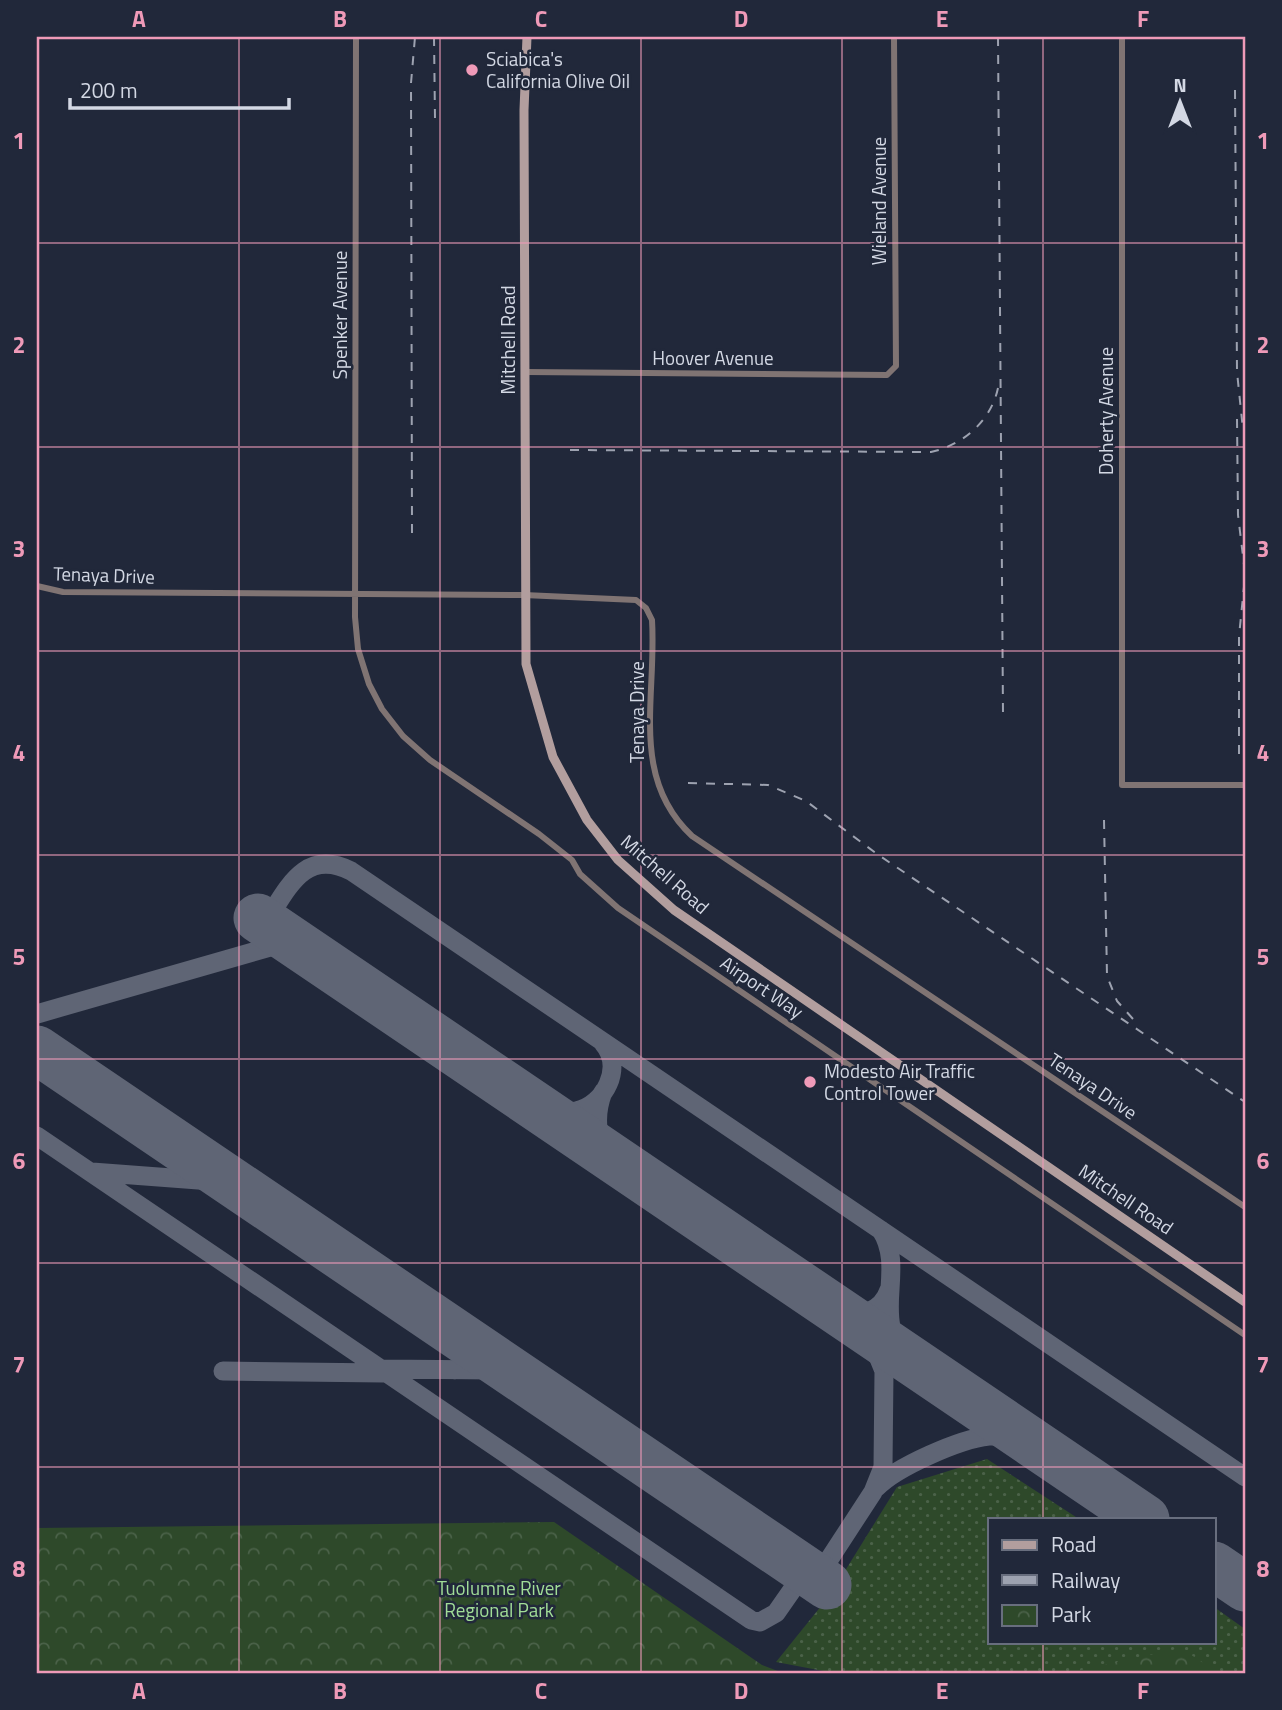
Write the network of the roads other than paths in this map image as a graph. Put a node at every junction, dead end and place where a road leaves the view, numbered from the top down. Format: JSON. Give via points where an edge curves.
{"nodes":[{"id":1,"x":356,"y":37,"type":"edge"},
{"id":2,"x":527,"y":37,"type":"edge"},
{"id":3,"x":894,"y":37,"type":"edge"},
{"id":4,"x":1122,"y":37,"type":"edge"},
{"id":5,"x":896,"y":366,"type":"joint"},
{"id":6,"x":526,"y":372,"type":"junction"},
{"id":7,"x":37,"y":586,"type":"edge"},
{"id":8,"x":355,"y":593,"type":"junction"},
{"id":9,"x":524,"y":595,"type":"junction"},
{"id":10,"x":1245,"y":785,"type":"edge"},
{"id":11,"x":1245,"y":1207,"type":"edge"},
{"id":12,"x":1245,"y":1301,"type":"edge"},
{"id":13,"x":1245,"y":1335,"type":"edge"}],
"edges":[{"from":1,"to":8,"type":"street","name":"Spenker Avenue"},
{"from":2,"to":6,"type":"main road","name":"Mitchell Road"},
{"from":3,"to":5,"type":"street","name":"Wieland Avenue"},
{"from":4,"to":10,"type":"street","name":"Doherty Avenue","via":[[1122,785]]},
{"from":5,"to":6,"type":"street","name":"Hoover Avenue","via":[[887,375]]},
{"from":6,"to":9,"type":"main road","name":"Mitchell Road"},
{"from":7,"to":8,"type":"street","name":"Tenaya Drive","via":[[63,592]]},
{"from":8,"to":9,"type":"street","name":"Tenaya Drive"},
{"from":8,"to":13,"type":"street","name":"Airport Way","via":[[358,649],[369,684],[393,724],[423,754],[572,860],[618,908]]},
{"from":9,"to":11,"type":"street","name":"Tenaya Drive","via":[[629,598],[646,608],[652,626],[653,772],[667,808],[692,836]]},
{"from":9,"to":12,"type":"main road","name":"Mitchell Road","via":[[526,664],[553,757],[587,820],[632,873],[692,923]]}]}
